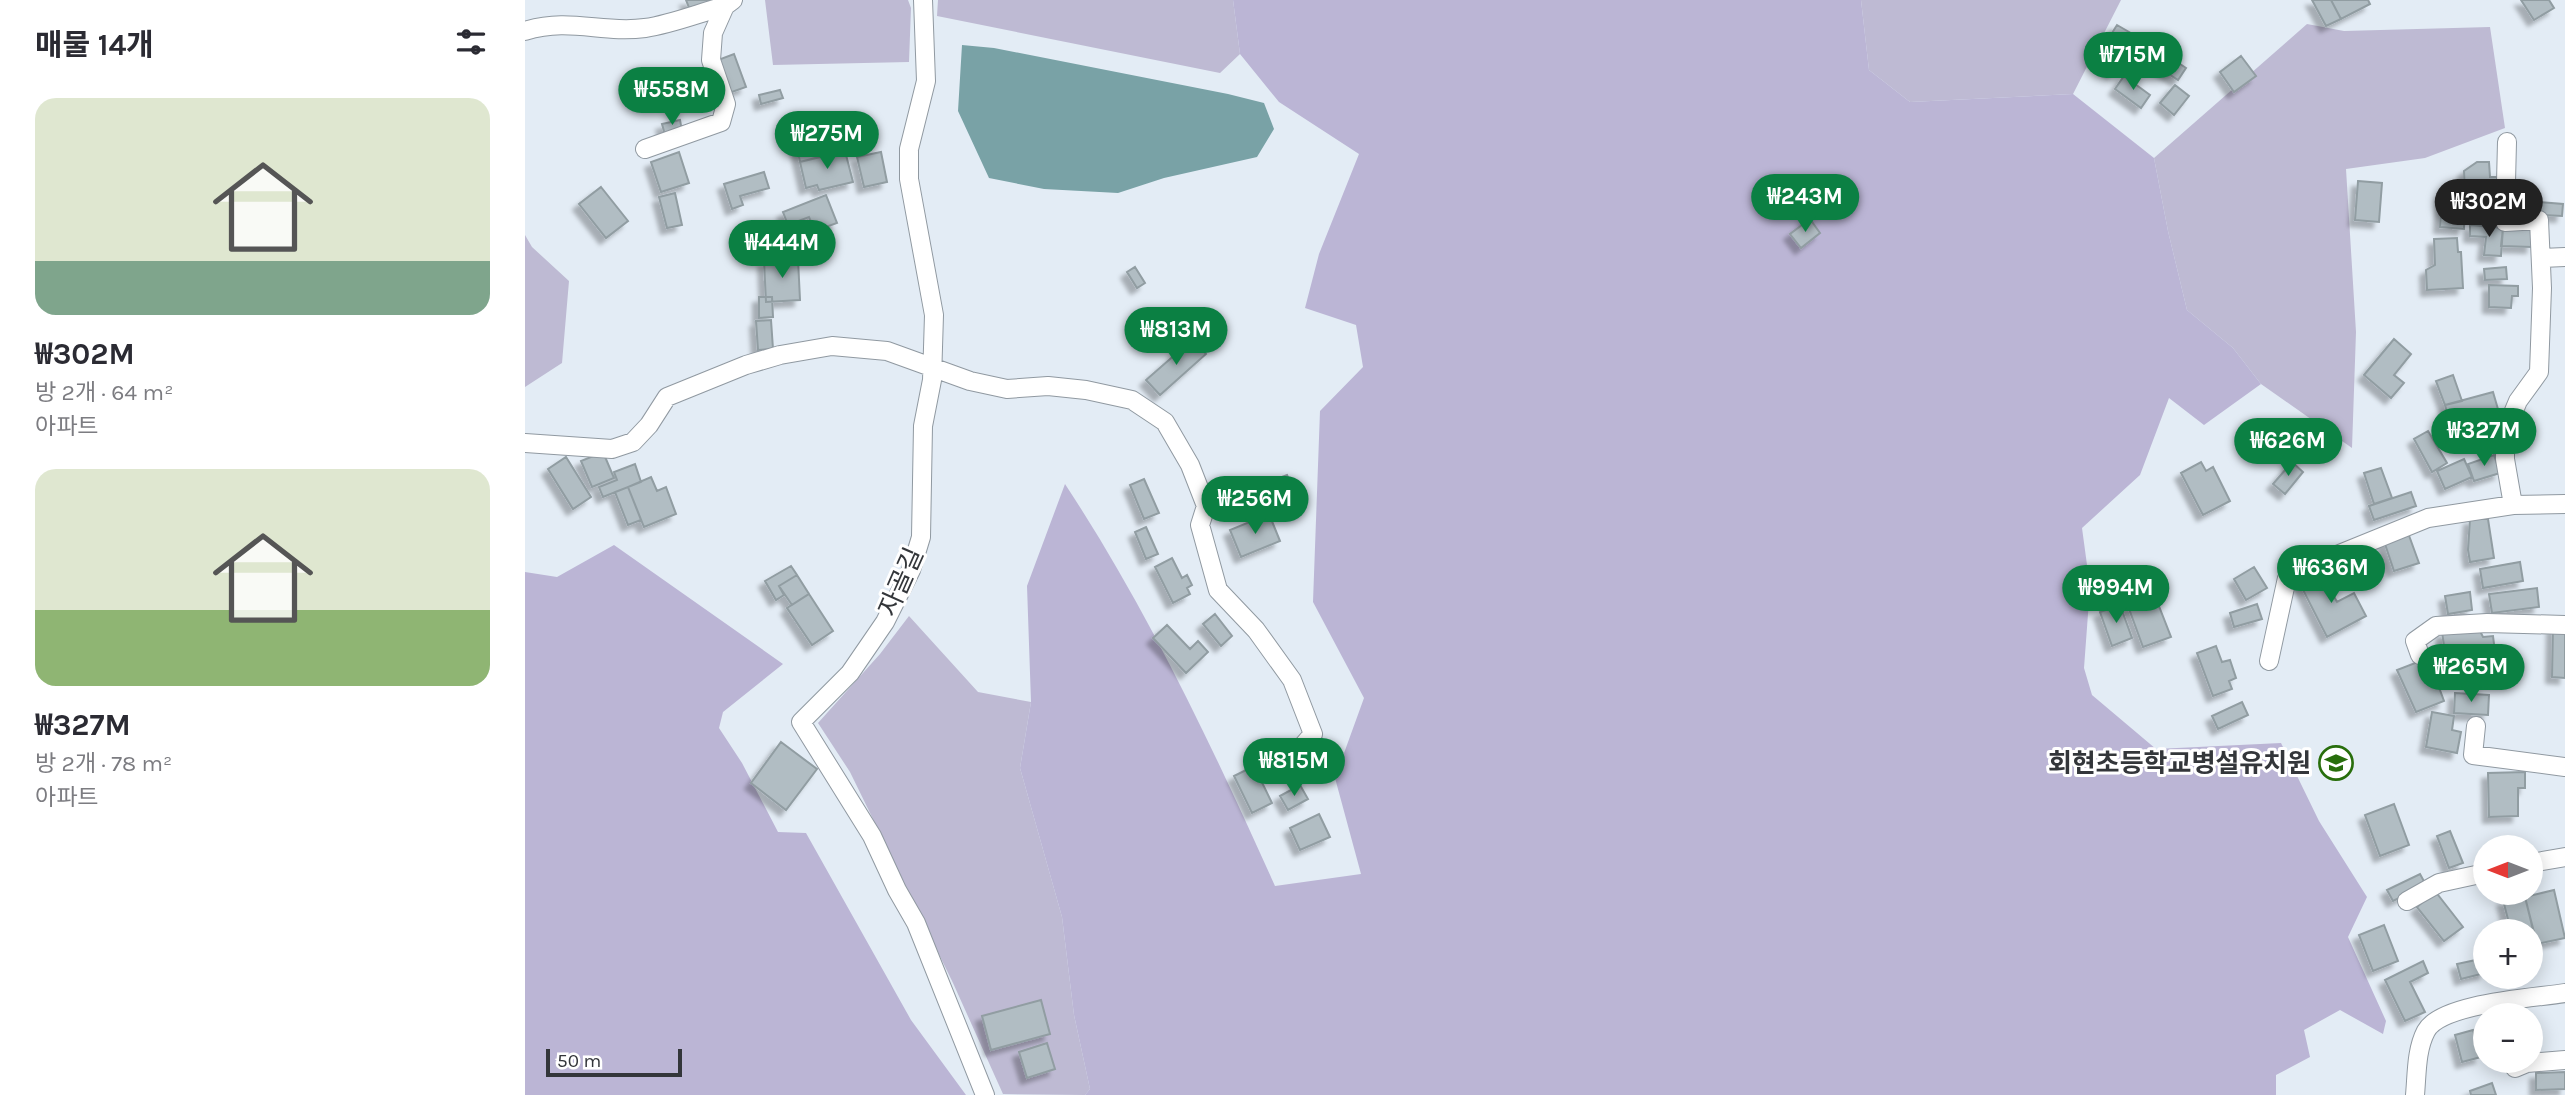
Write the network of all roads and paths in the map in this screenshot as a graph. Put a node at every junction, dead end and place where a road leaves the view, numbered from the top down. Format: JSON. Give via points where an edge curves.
{"nodes":[{"id":1,"x":923,"y":0,"type":"edge"},
{"id":2,"x":729,"y":3,"type":"edge"},
{"id":3,"x":525,"y":31,"type":"edge"},
{"id":4,"x":2507,"y":142,"type":"dead end"},
{"id":5,"x":645,"y":149,"type":"dead end"},
{"id":6,"x":2565,"y":257,"type":"edge"},
{"id":7,"x":2542,"y":258,"type":"junction"},
{"id":8,"x":931,"y":367,"type":"junction"},
{"id":9,"x":525,"y":443,"type":"edge"},
{"id":10,"x":2565,"y":504,"type":"edge"},
{"id":11,"x":2513,"y":505,"type":"junction"},
{"id":12,"x":2565,"y":625,"type":"edge"},
{"id":13,"x":2420,"y":655,"type":"dead end"},
{"id":14,"x":2269,"y":661,"type":"dead end"},
{"id":15,"x":2476,"y":726,"type":"dead end"},
{"id":16,"x":1291,"y":759,"type":"dead end"},
{"id":17,"x":2565,"y":767,"type":"edge"},
{"id":18,"x":2565,"y":857,"type":"edge"},
{"id":19,"x":2543,"y":861,"type":"edge"},
{"id":20,"x":2473,"y":876,"type":"edge"},
{"id":21,"x":2407,"y":901,"type":"dead end"},
{"id":22,"x":2565,"y":993,"type":"edge"},
{"id":23,"x":2499,"y":1003,"type":"edge"},
{"id":24,"x":2473,"y":1011,"type":"edge"},
{"id":25,"x":2565,"y":1060,"type":"edge"},
{"id":26,"x":2543,"y":1062,"type":"edge"},
{"id":27,"x":985,"y":1095,"type":"edge"},
{"id":28,"x":2415,"y":1095,"type":"edge"}],
"edges":[{"from":1,"to":8,"type":"street","name":"자골길","via":[[926,81],[909,149],[909,179],[934,315]]},
{"from":2,"to":3,"type":"street","via":[[645,28],[572,23]]},
{"from":2,"to":5,"type":"street","via":[[713,33],[711,60],[726,104],[721,122]]},
{"from":4,"to":7,"type":"street","via":[[2505,222],[2539,220]]},
{"from":6,"to":7,"type":"street"},
{"from":7,"to":11,"type":"street","via":[[2539,372],[2518,401],[2505,432]]},
{"from":8,"to":9,"type":"street","via":[[887,351],[846,347],[780,355],[667,397],[633,442],[612,449]]},
{"from":8,"to":16,"type":"street","via":[[1007,389],[1048,386],[1132,400],[1165,422],[1190,465],[1206,506],[1200,525],[1219,590],[1256,630],[1292,680],[1313,734]]},
{"from":8,"to":27,"type":"street","name":"자골길","via":[[923,426],[921,537],[911,570],[850,673],[801,722],[872,836],[916,923]]},
{"from":10,"to":11,"type":"street"},
{"from":11,"to":14,"type":"street","via":[[2428,518],[2287,578]]},
{"from":12,"to":13,"type":"street","via":[[2436,626],[2415,641]]},
{"from":15,"to":17,"type":"street","via":[[2473,755]]},
{"from":18,"to":19,"type":"street"},
{"from":20,"to":21,"type":"street","via":[[2439,883]]},
{"from":22,"to":23,"type":"street"},
{"from":24,"to":28,"type":"street","via":[[2448,1014],[2427,1028],[2419,1048]]},
{"from":25,"to":26,"type":"street"}]}
